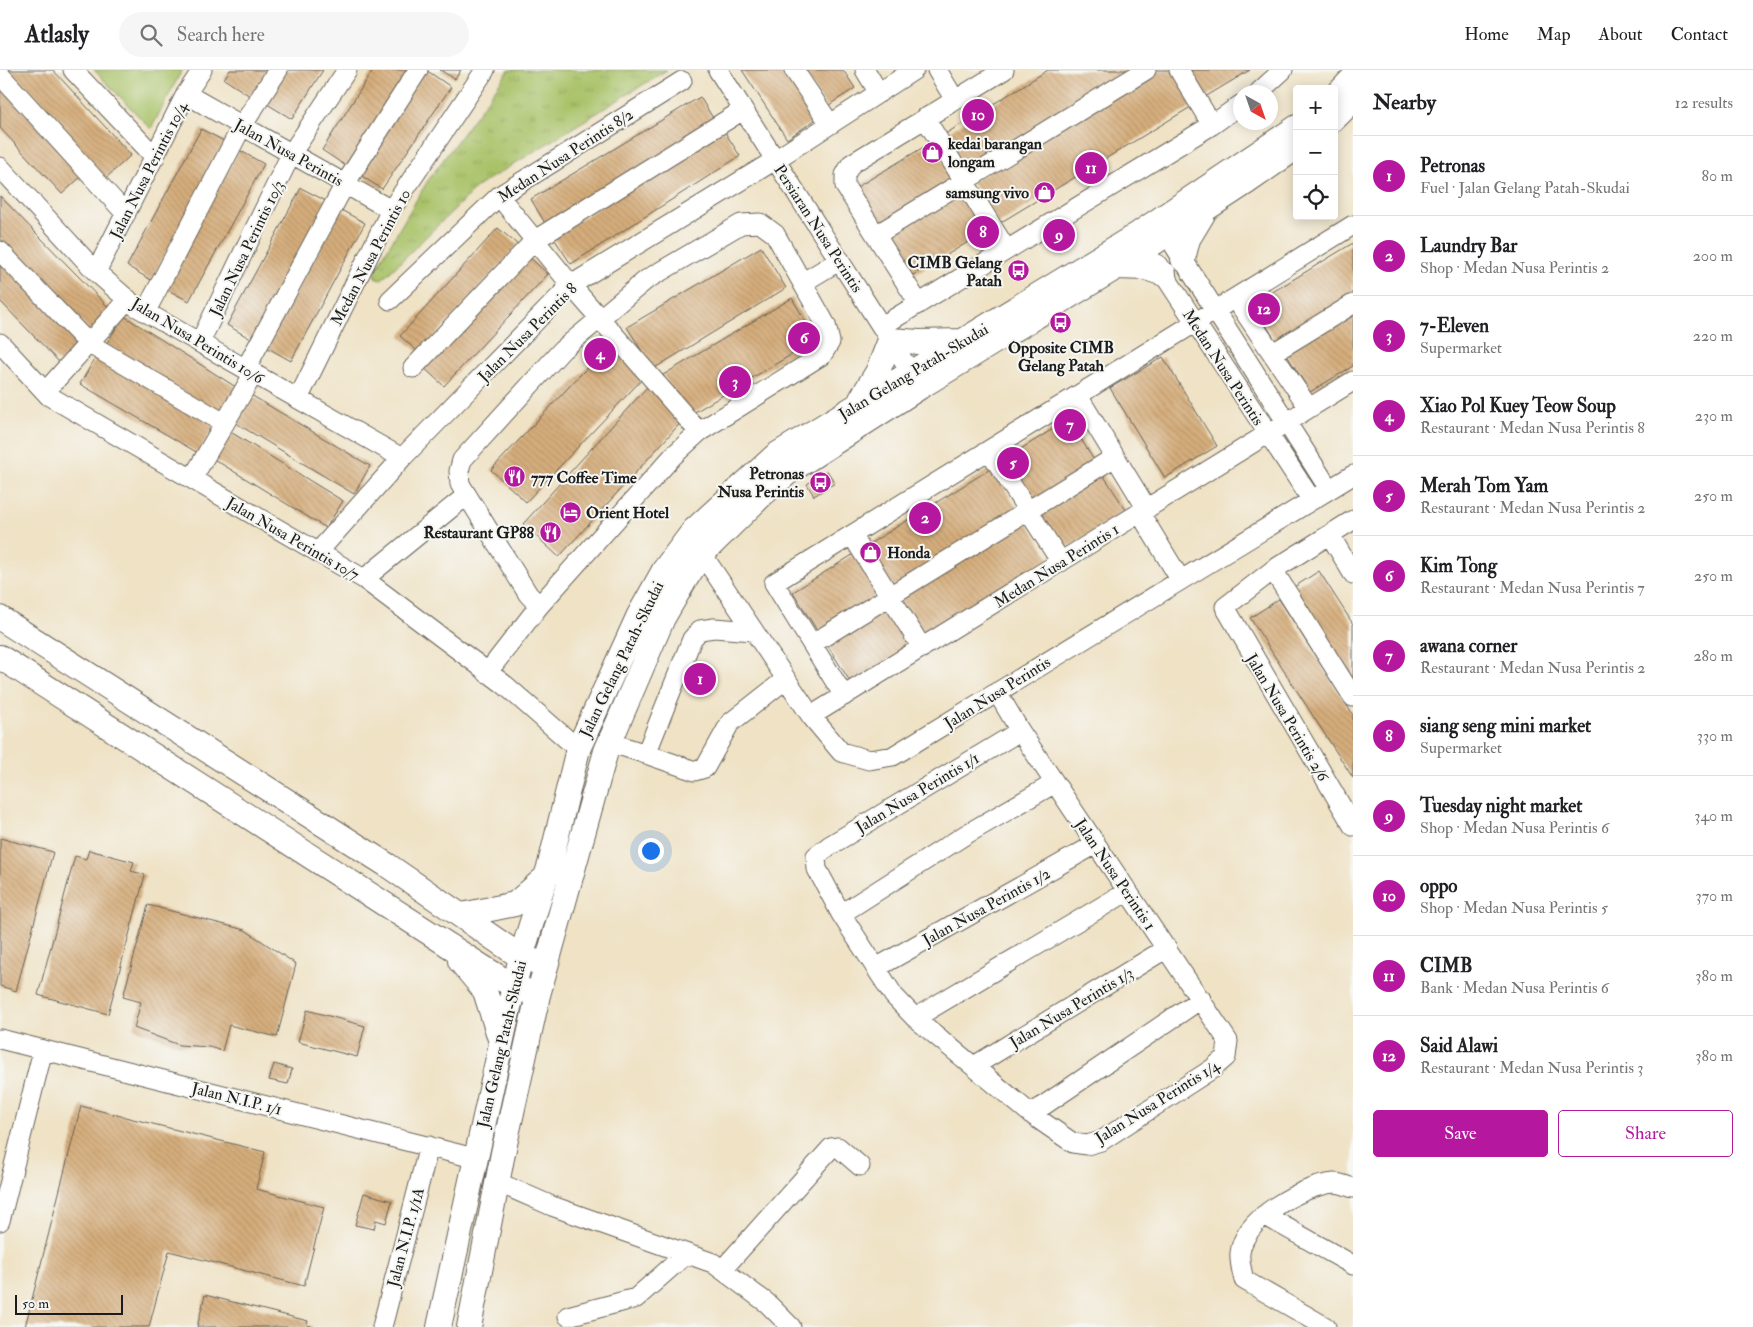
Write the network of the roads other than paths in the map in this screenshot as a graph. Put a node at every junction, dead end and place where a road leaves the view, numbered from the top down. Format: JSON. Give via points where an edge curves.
{"nodes":[{"id":1,"x":73,"y":70,"type":"edge"},
{"id":2,"x":202,"y":70,"type":"edge"},
{"id":3,"x":278,"y":70,"type":"edge"},
{"id":4,"x":347,"y":70,"type":"edge"},
{"id":5,"x":418,"y":70,"type":"edge"},
{"id":6,"x":485,"y":70,"type":"edge"},
{"id":7,"x":718,"y":70,"type":"edge"},
{"id":8,"x":794,"y":70,"type":"edge"},
{"id":9,"x":865,"y":70,"type":"edge"},
{"id":10,"x":914,"y":70,"type":"edge"},
{"id":11,"x":937,"y":70,"type":"edge"},
{"id":12,"x":1004,"y":70,"type":"edge"},
{"id":13,"x":1146,"y":70,"type":"edge"},
{"id":14,"x":1179,"y":70,"type":"edge"},
{"id":15,"x":1283,"y":70,"type":"edge"},
{"id":16,"x":0,"y":75,"type":"edge"},
{"id":17,"x":1353,"y":78,"type":"edge"},
{"id":18,"x":682,"y":80,"type":"dead end"},
{"id":19,"x":1267,"y":85,"type":"edge"},
{"id":20,"x":879,"y":93,"type":"junction"},
{"id":21,"x":186,"y":94,"type":"junction"},
{"id":22,"x":1338,"y":94,"type":"edge"},
{"id":23,"x":956,"y":100,"type":"junction"},
{"id":24,"x":1353,"y":100,"type":"edge"},
{"id":25,"x":743,"y":110,"type":"junction"},
{"id":26,"x":1233,"y":111,"type":"edge"},
{"id":27,"x":1338,"y":116,"type":"edge"},
{"id":28,"x":925,"y":118,"type":"junction"},
{"id":29,"x":830,"y":124,"type":"junction"},
{"id":30,"x":1212,"y":125,"type":"junction"},
{"id":31,"x":242,"y":126,"type":"junction"},
{"id":32,"x":1293,"y":130,"type":"edge"},
{"id":33,"x":1293,"y":150,"type":"edge"},
{"id":34,"x":292,"y":154,"type":"junction"},
{"id":35,"x":155,"y":157,"type":"junction"},
{"id":36,"x":775,"y":160,"type":"junction"},
{"id":37,"x":0,"y":167,"type":"edge"},
{"id":38,"x":964,"y":182,"type":"junction"},
{"id":39,"x":345,"y":184,"type":"junction"},
{"id":40,"x":499,"y":196,"type":"junction"},
{"id":41,"x":1207,"y":209,"type":"junction"},
{"id":42,"x":391,"y":210,"type":"junction"},
{"id":43,"x":126,"y":214,"type":"junction"},
{"id":44,"x":1353,"y":225,"type":"edge"},
{"id":45,"x":1163,"y":228,"type":"junction"},
{"id":46,"x":876,"y":234,"type":"junction"},
{"id":47,"x":534,"y":240,"type":"junction"},
{"id":48,"x":1142,"y":241,"type":"junction"},
{"id":49,"x":1006,"y":249,"type":"junction"},
{"id":50,"x":0,"y":251,"type":"edge"},
{"id":51,"x":1183,"y":259,"type":"junction"},
{"id":52,"x":840,"y":260,"type":"junction"},
{"id":53,"x":1117,"y":267,"type":"junction"},
{"id":54,"x":96,"y":272,"type":"junction"},
{"id":55,"x":1164,"y":274,"type":"junction"},
{"id":56,"x":802,"y":283,"type":"junction"},
{"id":57,"x":571,"y":285,"type":"junction"},
{"id":58,"x":1235,"y":298,"type":"junction"},
{"id":59,"x":128,"y":299,"type":"junction"},
{"id":60,"x":390,"y":300,"type":"dead end"},
{"id":61,"x":919,"y":304,"type":"junction"},
{"id":62,"x":1353,"y":304,"type":"edge"},
{"id":63,"x":1215,"y":310,"type":"junction"},
{"id":64,"x":146,"y":311,"type":"junction"},
{"id":65,"x":601,"y":318,"type":"junction"},
{"id":66,"x":1196,"y":323,"type":"junction"},
{"id":67,"x":886,"y":333,"type":"junction"},
{"id":68,"x":962,"y":340,"type":"junction"},
{"id":69,"x":200,"y":342,"type":"junction"},
{"id":70,"x":0,"y":343,"type":"edge"},
{"id":71,"x":88,"y":343,"type":"junction"},
{"id":72,"x":1273,"y":354,"type":"junction"},
{"id":73,"x":413,"y":368,"type":"dead end"},
{"id":74,"x":250,"y":371,"type":"junction"},
{"id":75,"x":915,"y":379,"type":"junction"},
{"id":76,"x":1353,"y":381,"type":"edge"},
{"id":77,"x":45,"y":392,"type":"junction"},
{"id":78,"x":1078,"y":396,"type":"junction"},
{"id":79,"x":298,"y":399,"type":"junction"},
{"id":80,"x":858,"y":403,"type":"junction"},
{"id":81,"x":1309,"y":408,"type":"junction"},
{"id":82,"x":1286,"y":422,"type":"junction"},
{"id":83,"x":224,"y":424,"type":"junction"},
{"id":84,"x":699,"y":432,"type":"junction"},
{"id":85,"x":1268,"y":433,"type":"junction"},
{"id":86,"x":989,"y":450,"type":"junction"},
{"id":87,"x":1115,"y":457,"type":"junction"},
{"id":88,"x":402,"y":458,"type":"junction"},
{"id":89,"x":1353,"y":475,"type":"edge"},
{"id":90,"x":192,"y":479,"type":"junction"},
{"id":91,"x":1329,"y":489,"type":"junction"},
{"id":92,"x":464,"y":490,"type":"junction"},
{"id":93,"x":1311,"y":499,"type":"junction"},
{"id":94,"x":1028,"y":511,"type":"junction"},
{"id":95,"x":1143,"y":511,"type":"junction"},
{"id":96,"x":1353,"y":520,"type":"edge"},
{"id":97,"x":852,"y":535,"type":"junction"},
{"id":98,"x":1330,"y":535,"type":"junction"},
{"id":99,"x":318,"y":552,"type":"junction"},
{"id":100,"x":702,"y":554,"type":"junction"},
{"id":101,"x":1061,"y":562,"type":"junction"},
{"id":102,"x":1273,"y":570,"type":"junction"},
{"id":103,"x":1353,"y":574,"type":"edge"},
{"id":104,"x":364,"y":579,"type":"junction"},
{"id":105,"x":1180,"y":579,"type":"junction"},
{"id":106,"x":890,"y":596,"type":"junction"},
{"id":107,"x":539,"y":606,"type":"junction"},
{"id":108,"x":0,"y":618,"type":"edge"},
{"id":109,"x":754,"y":632,"type":"junction"},
{"id":110,"x":812,"y":644,"type":"junction"},
{"id":111,"x":922,"y":648,"type":"junction"},
{"id":112,"x":0,"y":657,"type":"edge"},
{"id":113,"x":487,"y":673,"type":"junction"},
{"id":114,"x":786,"y":679,"type":"junction"},
{"id":115,"x":997,"y":692,"type":"junction"},
{"id":116,"x":844,"y":696,"type":"junction"},
{"id":117,"x":1353,"y":697,"type":"edge"},
{"id":118,"x":811,"y":716,"type":"junction"},
{"id":119,"x":1020,"y":731,"type":"junction"},
{"id":120,"x":609,"y":742,"type":"junction"},
{"id":121,"x":578,"y":749,"type":"junction"},
{"id":122,"x":646,"y":754,"type":"junction"},
{"id":123,"x":1056,"y":784,"type":"junction"},
{"id":124,"x":1350,"y":816,"type":"edge"},
{"id":125,"x":1096,"y":844,"type":"junction"},
{"id":126,"x":546,"y":876,"type":"junction"},
{"id":127,"x":1128,"y":891,"type":"junction"},
{"id":128,"x":842,"y":914,"type":"junction"},
{"id":129,"x":462,"y":915,"type":"junction"},
{"id":130,"x":445,"y":942,"type":"junction"},
{"id":131,"x":1167,"y":948,"type":"junction"},
{"id":132,"x":521,"y":957,"type":"junction"},
{"id":133,"x":545,"y":965,"type":"junction"},
{"id":134,"x":876,"y":968,"type":"junction"},
{"id":135,"x":515,"y":987,"type":"junction"},
{"id":136,"x":538,"y":995,"type":"junction"},
{"id":137,"x":1201,"y":999,"type":"junction"},
{"id":138,"x":915,"y":1018,"type":"junction"},
{"id":139,"x":0,"y":1039,"type":"edge"},
{"id":140,"x":501,"y":1042,"type":"junction"},
{"id":141,"x":43,"y":1050,"type":"junction"},
{"id":142,"x":1226,"y":1057,"type":"joint"},
{"id":143,"x":974,"y":1066,"type":"junction"},
{"id":144,"x":1031,"y":1114,"type":"junction"},
{"id":145,"x":429,"y":1146,"type":"junction"},
{"id":146,"x":474,"y":1158,"type":"junction"},
{"id":147,"x":860,"y":1166,"type":"dead end"},
{"id":148,"x":497,"y":1182,"type":"junction"},
{"id":149,"x":1344,"y":1185,"type":"edge"},
{"id":150,"x":1264,"y":1214,"type":"junction"},
{"id":151,"x":0,"y":1221,"type":"edge"},
{"id":152,"x":686,"y":1254,"type":"junction"},
{"id":153,"x":1353,"y":1265,"type":"edge"},
{"id":154,"x":722,"y":1270,"type":"junction"},
{"id":155,"x":568,"y":1316,"type":"dead end"},
{"id":156,"x":1317,"y":1325,"type":"edge"},
{"id":157,"x":382,"y":1327,"type":"edge"},
{"id":158,"x":439,"y":1327,"type":"edge"},
{"id":159,"x":469,"y":1327,"type":"edge"},
{"id":160,"x":790,"y":1327,"type":"edge"}],
"edges":[{"from":1,"to":35,"type":"street"},
{"from":2,"to":21,"type":"street","name":"Jalan Nusa Perintis 10/4"},
{"from":3,"to":31,"type":"street"},
{"from":4,"to":34,"type":"street","name":"Jalan Nusa Perintis 10/3"},
{"from":5,"to":39,"type":"street"},
{"from":6,"to":42,"type":"street","name":"Medan Nusa Perintis 10"},
{"from":7,"to":25,"type":"street","name":"Persiaran Nusa Perintis"},
{"from":8,"to":29,"type":"street"},
{"from":9,"to":20,"type":"street"},
{"from":10,"to":20,"type":"street","name":"Jalan Nusa Perintis 8"},
{"from":11,"to":23,"type":"street"},
{"from":12,"to":23,"type":"street"},
{"from":13,"to":38,"type":"street"},
{"from":14,"to":30,"type":"street"},
{"from":15,"to":19,"type":"street"},
{"from":16,"to":43,"type":"street"},
{"from":17,"to":22,"type":"main road"},
{"from":18,"to":40,"type":"street","name":"Medan Nusa Perintis 8/2"},
{"from":20,"to":29,"type":"street","name":"Jalan Nusa Perintis 8"},
{"from":21,"to":31,"type":"street","name":"Jalan Nusa Perintis"},
{"from":21,"to":35,"type":"street","name":"Jalan Nusa Perintis 10/4"},
{"from":23,"to":28,"type":"street"},
{"from":24,"to":27,"type":"main road"},
{"from":25,"to":36,"type":"street","name":"Persiaran Nusa Perintis"},
{"from":25,"to":47,"type":"street"},
{"from":26,"to":30,"type":"street"},
{"from":28,"to":38,"type":"street"},
{"from":28,"to":46,"type":"street","via":[[852,164],[845,175],[845,186]]},
{"from":29,"to":36,"type":"street","name":"Jalan Nusa Perintis 8"},
{"from":30,"to":49,"type":"street"},
{"from":31,"to":34,"type":"street","name":"Jalan Nusa Perintis"},
{"from":31,"to":64,"type":"street"},
{"from":32,"to":45,"type":"main road","name":"Jalan Gelang Patah-Skudai"},
{"from":33,"to":41,"type":"main road","name":"Jalan Gelang Patah-Skudai"},
{"from":34,"to":39,"type":"street","name":"Jalan Nusa Perintis"},
{"from":34,"to":69,"type":"street","name":"Jalan Nusa Perintis 10/3"},
{"from":35,"to":43,"type":"street","name":"Jalan Nusa Perintis 10/4"},
{"from":36,"to":52,"type":"street","name":"Persiaran Nusa Perintis"},
{"from":36,"to":57,"type":"street","name":"Jalan Nusa Perintis 8"},
{"from":37,"to":54,"type":"street","name":"Jalan Nusa Perintis 10/6"},
{"from":38,"to":46,"type":"street"},
{"from":38,"to":49,"type":"street"},
{"from":39,"to":42,"type":"street","name":"Jalan Nusa Perintis"},
{"from":39,"to":74,"type":"street"},
{"from":40,"to":47,"type":"street"},
{"from":40,"to":60,"type":"street","name":"Medan Nusa Perintis 8/2"},
{"from":41,"to":45,"type":"main road","name":"Jalan Gelang Patah-Skudai"},
{"from":41,"to":51,"type":"main road","via":[[1188,239]]},
{"from":42,"to":79,"type":"street","name":"Medan Nusa Perintis 10"},
{"from":43,"to":54,"type":"street","name":"Jalan Nusa Perintis 10/4"},
{"from":44,"to":58,"type":"street"},
{"from":45,"to":48,"type":"main road","name":"Jalan Gelang Patah-Skudai"},
{"from":45,"to":51,"type":"street"},
{"from":46,"to":61,"type":"street"},
{"from":47,"to":57,"type":"street"},
{"from":47,"to":73,"type":"street"},
{"from":48,"to":53,"type":"main road","name":"Jalan Gelang Patah-Skudai"},
{"from":48,"to":55,"type":"street","name":"Medan Nusa Perintis"},
{"from":48,"to":68,"type":"main road","name":"Jalan Gelang Patah-Skudai"},
{"from":49,"to":61,"type":"street"},
{"from":50,"to":71,"type":"street"},
{"from":51,"to":63,"type":"street"},
{"from":52,"to":56,"type":"street"},
{"from":52,"to":67,"type":"street","name":"Persiaran Nusa Perintis"},
{"from":53,"to":55,"type":"main road","via":[[1146,268]]},
{"from":53,"to":75,"type":"main road","name":"Jalan Gelang Patah-Skudai"},
{"from":54,"to":59,"type":"street","name":"Jalan Nusa Perintis 10/6"},
{"from":55,"to":66,"type":"street","name":"Medan Nusa Perintis"},
{"from":56,"to":65,"type":"street","via":[[775,234],[760,223],[741,224],[646,280]]},
{"from":56,"to":84,"type":"street","via":[[826,325],[830,342],[822,355]]},
{"from":57,"to":65,"type":"street"},
{"from":57,"to":88,"type":"street","name":"Jalan Nusa Perintis 8"},
{"from":58,"to":63,"type":"street"},
{"from":58,"to":72,"type":"street"},
{"from":59,"to":64,"type":"street","name":"Jalan Nusa Perintis 10/6"},
{"from":59,"to":71,"type":"street"},
{"from":61,"to":67,"type":"street"},
{"from":62,"to":72,"type":"street"},
{"from":63,"to":66,"type":"street"},
{"from":63,"to":82,"type":"street"},
{"from":64,"to":69,"type":"street","name":"Jalan Nusa Perintis 10/6"},
{"from":65,"to":84,"type":"street"},
{"from":65,"to":92,"type":"street","via":[[562,350],[462,460],[459,471]]},
{"from":66,"to":78,"type":"street"},
{"from":66,"to":85,"type":"street","name":"Medan Nusa Perintis"},
{"from":67,"to":68,"type":"main road","via":[[919,342]]},
{"from":67,"to":75,"type":"street","name":"Persiaran Nusa Perintis"},
{"from":67,"to":80,"type":"main road","via":[[878,371]]},
{"from":68,"to":75,"type":"main road","name":"Jalan Gelang Patah-Skudai"},
{"from":69,"to":74,"type":"street","name":"Jalan Nusa Perintis 10/6"},
{"from":70,"to":77,"type":"street","name":"Jalan Nusa Perintis 10/7"},
{"from":71,"to":77,"type":"street"},
{"from":71,"to":83,"type":"street"},
{"from":72,"to":81,"type":"street"},
{"from":74,"to":79,"type":"street","name":"Jalan Nusa Perintis 10/6"},
{"from":74,"to":83,"type":"street"},
{"from":75,"to":80,"type":"main road","name":"Jalan Gelang Patah-Skudai"},
{"from":75,"to":100,"type":"main road","name":"Jalan Gelang Patah-Skudai","via":[[790,471]]},
{"from":76,"to":81,"type":"street","name":"Medan Nusa Perintis 1"},
{"from":77,"to":90,"type":"street","name":"Jalan Nusa Perintis 10/7"},
{"from":78,"to":86,"type":"street"},
{"from":78,"to":87,"type":"street"},
{"from":79,"to":88,"type":"street","name":"Jalan Nusa Perintis 10/6"},
{"from":80,"to":121,"type":"main road","name":"Jalan Gelang Patah-Skudai","via":[[776,455],[694,530],[664,570],[638,615]]},
{"from":81,"to":82,"type":"street","name":"Medan Nusa Perintis 1"},
{"from":82,"to":85,"type":"street","name":"Medan Nusa Perintis 1"},
{"from":82,"to":91,"type":"street"},
{"from":83,"to":90,"type":"street"},
{"from":84,"to":107,"type":"street","via":[[673,456]]},
{"from":85,"to":93,"type":"street","name":"Medan Nusa Perintis"},
{"from":85,"to":95,"type":"street","name":"Medan Nusa Perintis 1"},
{"from":86,"to":94,"type":"street"},
{"from":86,"to":97,"type":"street"},
{"from":87,"to":94,"type":"street"},
{"from":87,"to":95,"type":"street"},
{"from":88,"to":99,"type":"street","name":"Jalan Nusa Perintis 8"},
{"from":89,"to":91,"type":"street","name":"Jalan Nusa Perintis"},
{"from":90,"to":99,"type":"street","name":"Jalan Nusa Perintis 10/7"},
{"from":91,"to":93,"type":"street","name":"Jalan Nusa Perintis"},
{"from":92,"to":104,"type":"street"},
{"from":92,"to":107,"type":"street","via":[[528,594]]},
{"from":93,"to":105,"type":"street","name":"Jalan Nusa Perintis"},
{"from":94,"to":101,"type":"street"},
{"from":94,"to":106,"type":"street"},
{"from":95,"to":101,"type":"street","name":"Medan Nusa Perintis 1"},
{"from":95,"to":105,"type":"street"},
{"from":96,"to":98,"type":"street"},
{"from":97,"to":106,"type":"street"},
{"from":97,"to":110,"type":"street","via":[[774,583]]},
{"from":98,"to":102,"type":"street"},
{"from":98,"to":103,"type":"street"},
{"from":99,"to":104,"type":"street","name":"Jalan Nusa Perintis 10/7"},
{"from":100,"to":109,"type":"street","name":"Jalan Nusa Perintis"},
{"from":100,"to":120,"type":"main road","name":"Jalan Gelang Patah-Skudai","via":[[663,618]]},
{"from":101,"to":111,"type":"street","name":"Medan Nusa Perintis 1"},
{"from":102,"to":117,"type":"street"},
{"from":102,"to":124,"type":"street","name":"Jalan Nusa Perintis 2/6","via":[[1225,607]]},
{"from":104,"to":113,"type":"street","name":"Jalan Nusa Perintis 10/7"},
{"from":105,"to":115,"type":"street","name":"Jalan Nusa Perintis"},
{"from":106,"to":110,"type":"street"},
{"from":106,"to":111,"type":"street"},
{"from":107,"to":113,"type":"street"},
{"from":108,"to":129,"type":"main road"},
{"from":109,"to":114,"type":"street","name":"Jalan Nusa Perintis"},
{"from":109,"to":122,"type":"street","via":[[714,628],[700,630],[692,640]]},
{"from":110,"to":116,"type":"street"},
{"from":111,"to":116,"type":"street","name":"Medan Nusa Perintis 1"},
{"from":112,"to":130,"type":"main road"},
{"from":113,"to":121,"type":"street","name":"Jalan Nusa Perintis 10/7"},
{"from":114,"to":118,"type":"street","name":"Jalan Nusa Perintis"},
{"from":114,"to":122,"type":"street","via":[[730,723],[705,768],[695,771]]},
{"from":115,"to":118,"type":"street","name":"Jalan Nusa Perintis","via":[[893,756],[869,760],[842,752]]},
{"from":115,"to":119,"type":"street","name":"Jalan Nusa Perintis 1"},
{"from":116,"to":118,"type":"street"},
{"from":119,"to":123,"type":"street","name":"Jalan Nusa Perintis 1"},
{"from":119,"to":128,"type":"street","name":"Jalan Nusa Perintis 1/1","via":[[816,856],[817,869]]},
{"from":120,"to":122,"type":"street"},
{"from":120,"to":133,"type":"main road","name":"Jalan Gelang Patah-Skudai"},
{"from":121,"to":126,"type":"main road","name":"Jalan Gelang Patah-Skudai"},
{"from":123,"to":125,"type":"street","name":"Jalan Nusa Perintis 1"},
{"from":123,"to":128,"type":"street","via":[[966,835]]},
{"from":125,"to":127,"type":"street","name":"Jalan Nusa Perintis 1"},
{"from":125,"to":134,"type":"street","name":"Jalan Nusa Perintis 1/2"},
{"from":126,"to":129,"type":"main road","via":[[515,904]]},
{"from":126,"to":132,"type":"main road","name":"Jalan Gelang Patah-Skudai"},
{"from":127,"to":131,"type":"street","name":"Jalan Nusa Perintis 1"},
{"from":127,"to":138,"type":"street"},
{"from":128,"to":134,"type":"street"},
{"from":129,"to":132,"type":"main road"},
{"from":130,"to":135,"type":"main road"},
{"from":130,"to":140,"type":"main road","via":[[485,991]]},
{"from":131,"to":137,"type":"street","name":"Jalan Nusa Perintis 1"},
{"from":131,"to":143,"type":"street","name":"Jalan Nusa Perintis 1/3"},
{"from":132,"to":133,"type":"main road"},
{"from":132,"to":135,"type":"main road","name":"Jalan Gelang Patah-Skudai"},
{"from":133,"to":136,"type":"main road","name":"Jalan Gelang Patah-Skudai"},
{"from":134,"to":138,"type":"street","via":[[894,996]]},
{"from":135,"to":136,"type":"main road"},
{"from":135,"to":140,"type":"main road","name":"Jalan Gelang Patah-Skudai"},
{"from":136,"to":148,"type":"main road","name":"Jalan Gelang Patah-Skudai"},
{"from":137,"to":142,"type":"street","name":"Jalan Nusa Perintis 1","via":[[1228,1041]]},
{"from":137,"to":144,"type":"street"},
{"from":138,"to":143,"type":"street"},
{"from":139,"to":141,"type":"street","name":"Jalan N.I.P. 1/1"},
{"from":140,"to":146,"type":"main road","name":"Jalan Gelang Patah-Skudai"},
{"from":141,"to":145,"type":"street","name":"Jalan N.I.P. 1/1"},
{"from":141,"to":151,"type":"street"},
{"from":142,"to":144,"type":"street","name":"Jalan Nusa Perintis 1/4","via":[[1101,1141],[1087,1145],[1073,1143]]},
{"from":143,"to":144,"type":"street"},
{"from":145,"to":146,"type":"street","name":"Jalan N.I.P. 1/1"},
{"from":145,"to":157,"type":"street","name":"Jalan N.I.P. 1/1A"},
{"from":146,"to":158,"type":"main road","name":"Jalan Gelang Patah-Skudai"},
{"from":147,"to":154,"type":"street","via":[[838,1147],[831,1148]]},
{"from":148,"to":152,"type":"street","via":[[552,1206]]},
{"from":148,"to":159,"type":"main road","name":"Jalan Gelang Patah-Skudai"},
{"from":149,"to":150,"type":"street","via":[[1302,1192]]},
{"from":150,"to":153,"type":"street"},
{"from":150,"to":156,"type":"street","via":[[1247,1234],[1240,1254],[1244,1280]]},
{"from":152,"to":154,"type":"street"},
{"from":152,"to":155,"type":"street","via":[[636,1298]]},
{"from":154,"to":160,"type":"street","via":[[767,1303]]}]}
